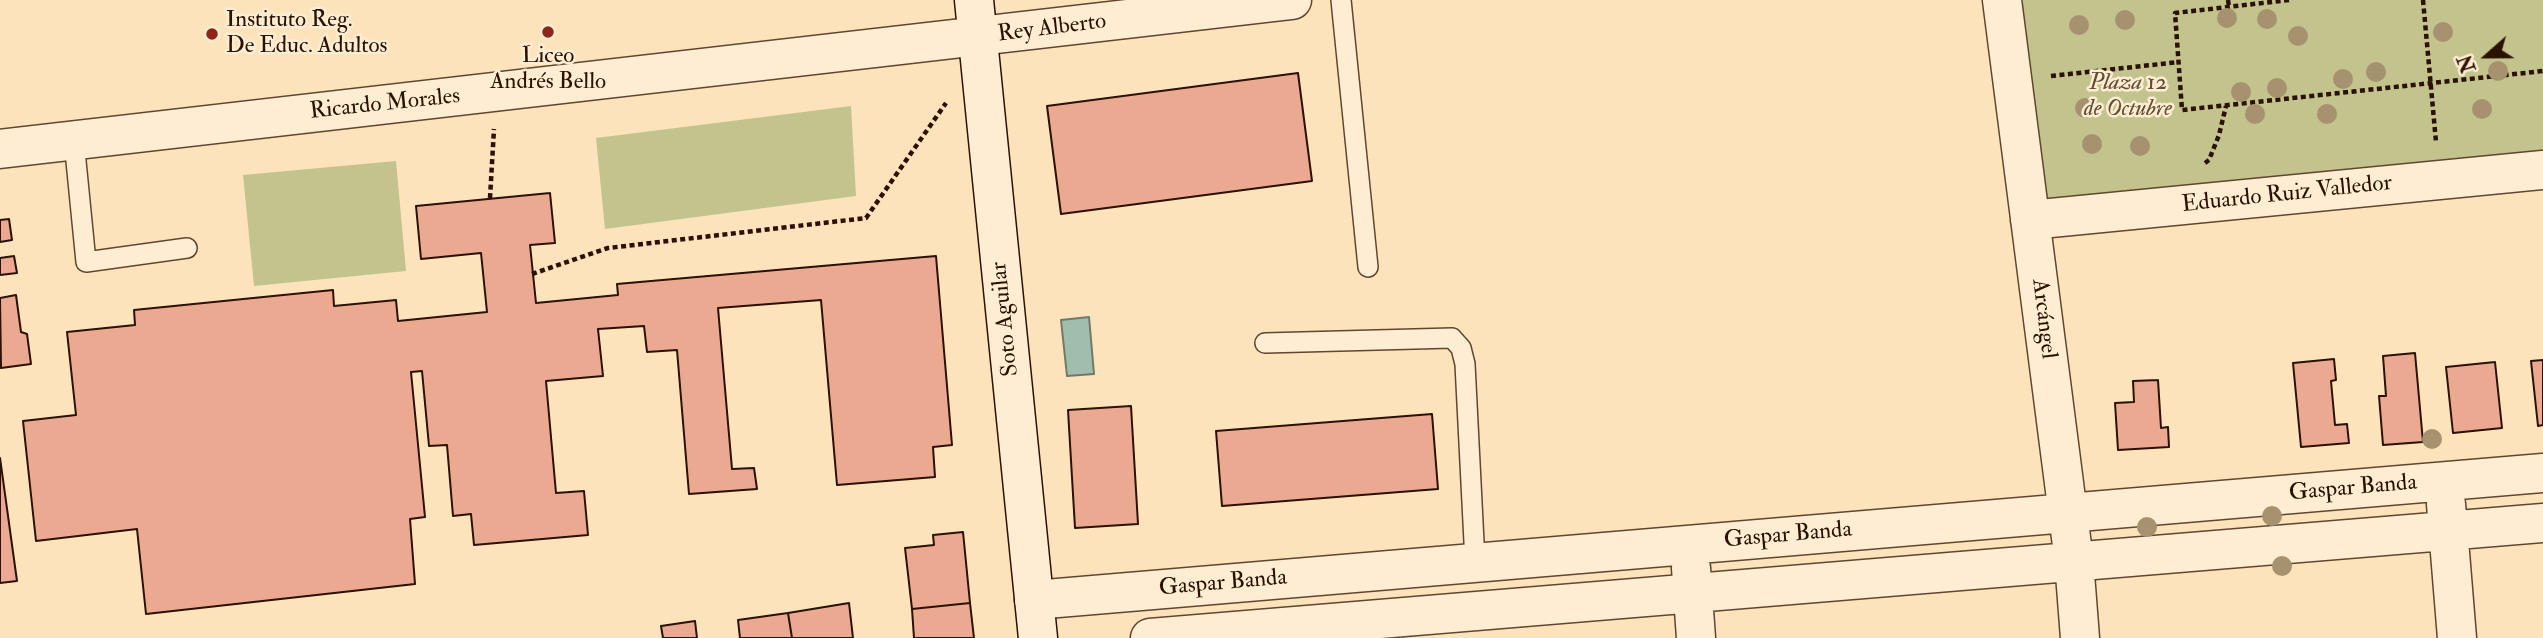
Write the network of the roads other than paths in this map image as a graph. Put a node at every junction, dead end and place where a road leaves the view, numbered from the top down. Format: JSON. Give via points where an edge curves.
{"nodes":[{"id":1,"x":974,"y":0,"type":"edge"},
{"id":2,"x":1292,"y":0,"type":"edge"},
{"id":3,"x":1341,"y":0,"type":"edge"},
{"id":4,"x":2002,"y":0,"type":"edge"},
{"id":5,"x":979,"y":38,"type":"junction"},
{"id":6,"x":74,"y":141,"type":"junction"},
{"id":7,"x":0,"y":149,"type":"edge"},
{"id":8,"x":2543,"y":170,"type":"edge"},
{"id":9,"x":2030,"y":220,"type":"junction"},
{"id":10,"x":187,"y":248,"type":"dead end"},
{"id":11,"x":1368,"y":267,"type":"dead end"},
{"id":12,"x":1265,"y":343,"type":"dead end"},
{"id":13,"x":2543,"y":473,"type":"edge"},
{"id":14,"x":2444,"y":481,"type":"junction"},
{"id":15,"x":2067,"y":513,"type":"junction"},
{"id":16,"x":2543,"y":523,"type":"edge"},
{"id":17,"x":2448,"y":531,"type":"junction"},
{"id":18,"x":1689,"y":545,"type":"junction"},
{"id":19,"x":2074,"y":561,"type":"junction"},
{"id":20,"x":1475,"y":562,"type":"junction"},
{"id":21,"x":1317,"y":575,"type":"junction"},
{"id":22,"x":1692,"y":593,"type":"junction"},
{"id":23,"x":1034,"y":600,"type":"junction"},
{"id":24,"x":1321,"y":631,"type":"edge"},
{"id":25,"x":1038,"y":638,"type":"edge"},
{"id":26,"x":1150,"y":638,"type":"edge"},
{"id":27,"x":1696,"y":638,"type":"edge"},
{"id":28,"x":2080,"y":638,"type":"edge"},
{"id":29,"x":2457,"y":638,"type":"edge"}],
"edges":[{"from":1,"to":5,"type":"street","name":"Soto Aguilar"},
{"from":2,"to":5,"type":"street","name":"Rey Alberto"},
{"from":3,"to":11,"type":"lane"},
{"from":4,"to":9,"type":"street","name":"Arcángel"},
{"from":5,"to":6,"type":"street","name":"Ricardo Morales"},
{"from":5,"to":23,"type":"street","name":"Soto Aguilar"},
{"from":6,"to":7,"type":"street","name":"Ricardo Morales"},
{"from":6,"to":10,"type":"lane","via":[[86,262]]},
{"from":8,"to":9,"type":"street","name":"Eduardo Ruiz Valledor"},
{"from":9,"to":15,"type":"street","name":"Arcángel"},
{"from":12,"to":20,"type":"lane","via":[[1452,338],[1461,348],[1465,364]]},
{"from":13,"to":14,"type":"street","name":"Gaspar Banda"},
{"from":14,"to":15,"type":"street","name":"Gaspar Banda"},
{"from":14,"to":17,"type":"street"},
{"from":15,"to":18,"type":"street","name":"Gaspar Banda"},
{"from":15,"to":19,"type":"street","name":"Arcángel"},
{"from":16,"to":17,"type":"street","name":"Gaspar Banda"},
{"from":17,"to":19,"type":"street","name":"Gaspar Banda"},
{"from":17,"to":29,"type":"street"},
{"from":18,"to":20,"type":"street","name":"Gaspar Banda"},
{"from":18,"to":22,"type":"street"},
{"from":19,"to":22,"type":"street","name":"Gaspar Banda"},
{"from":19,"to":28,"type":"street","name":"Arcángel"},
{"from":20,"to":21,"type":"street","name":"Gaspar Banda"},
{"from":21,"to":23,"type":"street","name":"Gaspar Banda"},
{"from":21,"to":24,"type":"street"},
{"from":22,"to":24,"type":"street","name":"Gaspar Banda"},
{"from":22,"to":27,"type":"street"},
{"from":23,"to":25,"type":"street","name":"Soto Aguilar"},
{"from":24,"to":26,"type":"street","name":"Gaspar Banda"}]}
